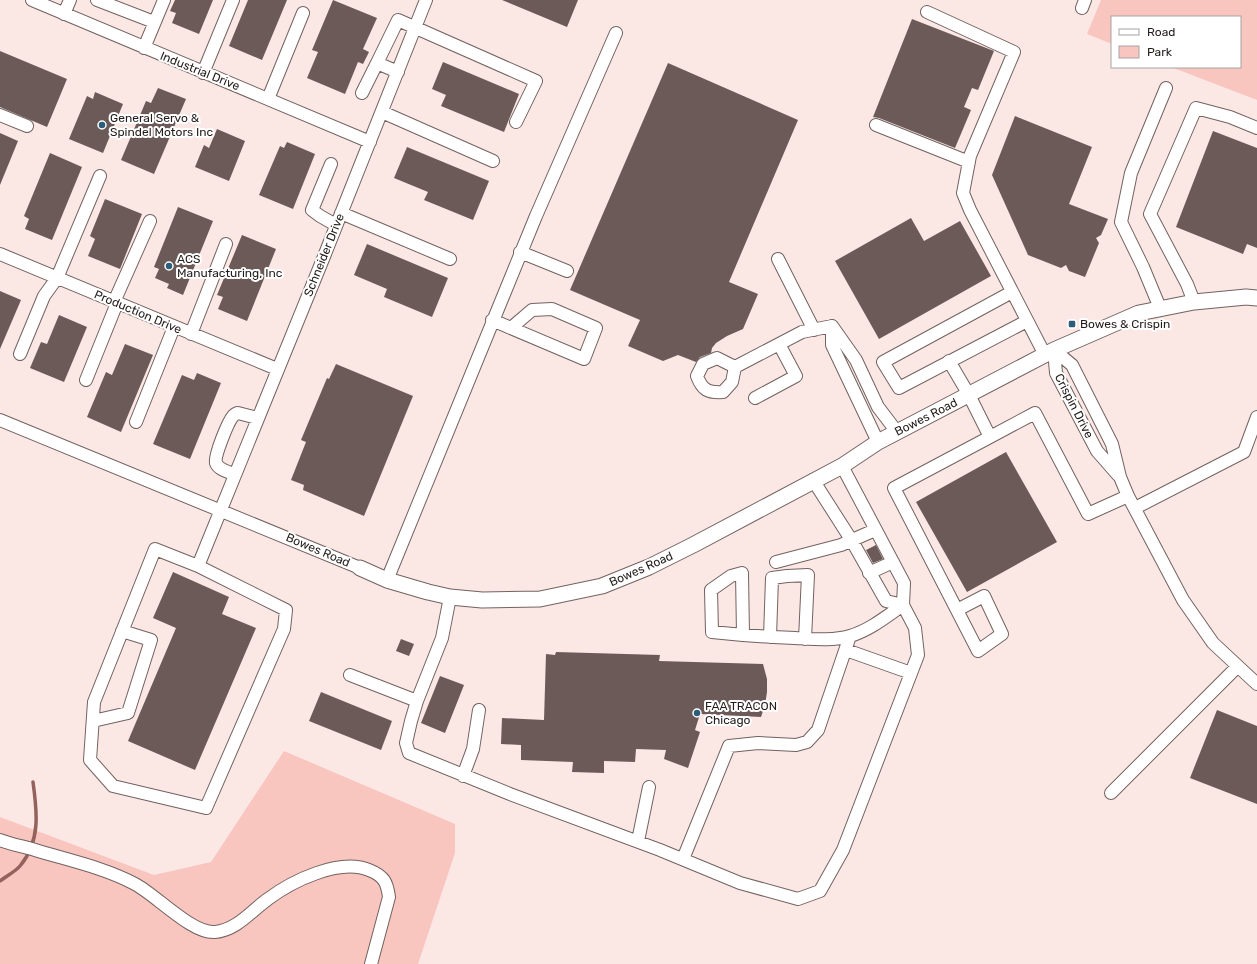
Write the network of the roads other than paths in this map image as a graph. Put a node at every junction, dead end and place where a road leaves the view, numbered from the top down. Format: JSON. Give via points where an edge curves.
{"nodes":[{"id":1,"x":32,"y":0,"type":"edge"},
{"id":2,"x":70,"y":0,"type":"edge"},
{"id":3,"x":98,"y":0,"type":"edge"},
{"id":4,"x":164,"y":0,"type":"edge"},
{"id":5,"x":233,"y":0,"type":"edge"},
{"id":6,"x":426,"y":0,"type":"edge"},
{"id":7,"x":927,"y":12,"type":"dead end"},
{"id":8,"x":303,"y":13,"type":"dead end"},
{"id":9,"x":64,"y":14,"type":"junction"},
{"id":10,"x":154,"y":22,"type":"junction"},
{"id":11,"x":415,"y":28,"type":"junction"},
{"id":12,"x":616,"y":33,"type":"dead end"},
{"id":13,"x":144,"y":48,"type":"junction"},
{"id":14,"x":377,"y":63,"type":"junction"},
{"id":15,"x":398,"y":72,"type":"junction"},
{"id":16,"x":203,"y":73,"type":"junction"},
{"id":17,"x":1166,"y":88,"type":"dead end"},
{"id":18,"x":362,"y":93,"type":"dead end"},
{"id":19,"x":268,"y":99,"type":"junction"},
{"id":20,"x":382,"y":112,"type":"junction"},
{"id":21,"x":0,"y":115,"type":"edge"},
{"id":22,"x":516,"y":122,"type":"dead end"},
{"id":23,"x":876,"y":125,"type":"dead end"},
{"id":24,"x":27,"y":126,"type":"dead end"},
{"id":25,"x":1257,"y":128,"type":"edge"},
{"id":26,"x":370,"y":142,"type":"junction"},
{"id":27,"x":493,"y":161,"type":"dead end"},
{"id":28,"x":969,"y":162,"type":"junction"},
{"id":29,"x":331,"y":164,"type":"dead end"},
{"id":30,"x":100,"y":176,"type":"dead end"},
{"id":31,"x":341,"y":213,"type":"junction"},
{"id":32,"x":150,"y":221,"type":"dead end"},
{"id":33,"x":336,"y":225,"type":"junction"},
{"id":34,"x":226,"y":244,"type":"dead end"},
{"id":35,"x":520,"y":252,"type":"junction"},
{"id":36,"x":0,"y":254,"type":"edge"},
{"id":37,"x":450,"y":259,"type":"dead end"},
{"id":38,"x":778,"y":259,"type":"dead end"},
{"id":39,"x":567,"y":271,"type":"dead end"},
{"id":40,"x":57,"y":278,"type":"junction"},
{"id":41,"x":1012,"y":292,"type":"junction"},
{"id":42,"x":1257,"y":298,"type":"edge"},
{"id":43,"x":116,"y":302,"type":"junction"},
{"id":44,"x":1194,"y":302,"type":"junction"},
{"id":45,"x":1160,"y":308,"type":"junction"},
{"id":46,"x":492,"y":320,"type":"junction"},
{"id":47,"x":1027,"y":321,"type":"junction"},
{"id":48,"x":832,"y":326,"type":"junction"},
{"id":49,"x":174,"y":327,"type":"junction"},
{"id":50,"x":511,"y":328,"type":"junction"},
{"id":51,"x":814,"y":330,"type":"junction"},
{"id":52,"x":191,"y":334,"type":"junction"},
{"id":53,"x":779,"y":344,"type":"junction"},
{"id":54,"x":1050,"y":353,"type":"junction"},
{"id":55,"x":20,"y":354,"type":"dead end"},
{"id":56,"x":949,"y":361,"type":"junction"},
{"id":57,"x":735,"y":367,"type":"dead end"},
{"id":58,"x":277,"y":369,"type":"junction"},
{"id":59,"x":86,"y":380,"type":"dead end"},
{"id":60,"x":969,"y":395,"type":"junction"},
{"id":61,"x":755,"y":398,"type":"dead end"},
{"id":62,"x":1257,"y":417,"type":"edge"},
{"id":63,"x":257,"y":418,"type":"junction"},
{"id":64,"x":0,"y":420,"type":"edge"},
{"id":65,"x":136,"y":422,"type":"dead end"},
{"id":66,"x":897,"y":432,"type":"junction"},
{"id":67,"x":990,"y":437,"type":"junction"},
{"id":68,"x":878,"y":442,"type":"junction"},
{"id":69,"x":842,"y":466,"type":"junction"},
{"id":70,"x":234,"y":474,"type":"junction"},
{"id":71,"x":1120,"y":477,"type":"junction"},
{"id":72,"x":813,"y":480,"type":"junction"},
{"id":73,"x":1128,"y":496,"type":"junction"},
{"id":74,"x":1135,"y":508,"type":"junction"},
{"id":75,"x":220,"y":509,"type":"junction"},
{"id":76,"x":875,"y":530,"type":"junction"},
{"id":77,"x":852,"y":541,"type":"junction"},
{"id":78,"x":776,"y":562,"type":"dead end"},
{"id":79,"x":893,"y":562,"type":"junction"},
{"id":80,"x":198,"y":566,"type":"junction"},
{"id":81,"x":360,"y":568,"type":"joint"},
{"id":82,"x":869,"y":573,"type":"junction"},
{"id":83,"x":387,"y":580,"type":"junction"},
{"id":84,"x":450,"y":597,"type":"junction"},
{"id":85,"x":903,"y":605,"type":"junction"},
{"id":86,"x":957,"y":610,"type":"dead end"},
{"id":87,"x":122,"y":631,"type":"junction"},
{"id":88,"x":743,"y":635,"type":"junction"},
{"id":89,"x":850,"y":636,"type":"junction"},
{"id":90,"x":770,"y":637,"type":"junction"},
{"id":91,"x":805,"y":639,"type":"junction"},
{"id":92,"x":846,"y":650,"type":"junction"},
{"id":93,"x":1237,"y":667,"type":"junction"},
{"id":94,"x":911,"y":673,"type":"junction"},
{"id":95,"x":350,"y":675,"type":"dead end"},
{"id":96,"x":1257,"y":684,"type":"edge"},
{"id":97,"x":417,"y":701,"type":"junction"},
{"id":98,"x":479,"y":710,"type":"dead end"},
{"id":99,"x":93,"y":721,"type":"junction"},
{"id":100,"x":463,"y":776,"type":"junction"},
{"id":101,"x":650,"y":787,"type":"dead end"},
{"id":102,"x":1111,"y":793,"type":"dead end"},
{"id":103,"x":1,"y":840,"type":"edge"},
{"id":104,"x":638,"y":841,"type":"junction"},
{"id":105,"x":683,"y":859,"type":"junction"},
{"id":106,"x":371,"y":964,"type":"edge"}],
"edges":[{"from":1,"to":9,"type":"street","name":"Industrial Drive"},
{"from":2,"to":9,"type":"street"},
{"from":3,"to":10,"type":"street"},
{"from":4,"to":10,"type":"street"},
{"from":5,"to":16,"type":"street"},
{"from":6,"to":11,"type":"street","name":"Schneider Drive"},
{"from":7,"to":28,"type":"street","via":[[1014,52]]},
{"from":8,"to":19,"type":"street"},
{"from":9,"to":13,"type":"street","name":"Industrial Drive"},
{"from":10,"to":13,"type":"street"},
{"from":11,"to":14,"type":"street","via":[[398,20]]},
{"from":11,"to":15,"type":"street","name":"Schneider Drive"},
{"from":11,"to":22,"type":"street","via":[[536,81]]},
{"from":12,"to":35,"type":"street"},
{"from":13,"to":16,"type":"street","name":"Industrial Drive"},
{"from":14,"to":15,"type":"street"},
{"from":14,"to":18,"type":"street"},
{"from":15,"to":20,"type":"street","name":"Schneider Drive"},
{"from":16,"to":19,"type":"street","name":"Industrial Drive"},
{"from":17,"to":45,"type":"street","via":[[1131,173],[1121,222]]},
{"from":19,"to":26,"type":"street","name":"Industrial Drive"},
{"from":20,"to":26,"type":"street","name":"Schneider Drive"},
{"from":20,"to":27,"type":"street"},
{"from":21,"to":24,"type":"street"},
{"from":23,"to":28,"type":"street"},
{"from":25,"to":44,"type":"street","via":[[1230,117],[1196,108],[1150,214]]},
{"from":26,"to":31,"type":"street","name":"Schneider Drive"},
{"from":28,"to":41,"type":"street","via":[[963,193]]},
{"from":29,"to":33,"type":"street","via":[[312,210]]},
{"from":30,"to":40,"type":"street"},
{"from":31,"to":33,"type":"street","name":"Schneider Drive"},
{"from":31,"to":37,"type":"street"},
{"from":32,"to":43,"type":"street"},
{"from":33,"to":58,"type":"street","name":"Schneider Drive"},
{"from":34,"to":52,"type":"street"},
{"from":35,"to":39,"type":"street"},
{"from":35,"to":46,"type":"street"},
{"from":36,"to":40,"type":"street","name":"Production Drive"},
{"from":38,"to":51,"type":"street"},
{"from":40,"to":43,"type":"street","name":"Production Drive"},
{"from":40,"to":55,"type":"street","via":[[44,296]]},
{"from":41,"to":47,"type":"street"},
{"from":41,"to":56,"type":"street","via":[[883,362],[899,388]]},
{"from":42,"to":44,"type":"main road","name":"Bowes Road"},
{"from":43,"to":49,"type":"street","name":"Production Drive"},
{"from":43,"to":59,"type":"street"},
{"from":44,"to":45,"type":"main road","name":"Bowes Road"},
{"from":45,"to":54,"type":"main road","name":"Bowes Road","via":[[1139,313]]},
{"from":46,"to":50,"type":"street"},
{"from":46,"to":83,"type":"street"},
{"from":47,"to":54,"type":"street"},
{"from":47,"to":56,"type":"street"},
{"from":48,"to":51,"type":"street"},
{"from":48,"to":66,"type":"street","via":[[856,360],[878,407]]},
{"from":48,"to":68,"type":"street","via":[[832,345]]},
{"from":49,"to":52,"type":"street","name":"Production Drive"},
{"from":49,"to":65,"type":"street"},
{"from":50,"to":50,"type":"street","via":[[584,359],[596,328],[552,309],[532,310]]},
{"from":51,"to":53,"type":"street","via":[[802,332]]},
{"from":52,"to":58,"type":"street","name":"Production Drive"},
{"from":53,"to":57,"type":"street"},
{"from":53,"to":61,"type":"street","via":[[796,376]]},
{"from":54,"to":60,"type":"main road","name":"Bowes Road"},
{"from":54,"to":71,"type":"street","name":"Crispin Drive","via":[[1056,373],[1097,451]]},
{"from":54,"to":71,"type":"street","name":"Crispin Drive","via":[[1071,363],[1112,444]]},
{"from":56,"to":60,"type":"street"},
{"from":58,"to":63,"type":"street","name":"Schneider Drive"},
{"from":60,"to":66,"type":"main road","name":"Bowes Road"},
{"from":60,"to":67,"type":"street"},
{"from":62,"to":74,"type":"street","via":[[1244,452]]},
{"from":63,"to":70,"type":"street","name":"Schneider Drive"},
{"from":63,"to":70,"type":"street","via":[[238,413],[234,416],[220,445],[216,462],[218,466]]},
{"from":64,"to":75,"type":"street","name":"Bowes Road"},
{"from":66,"to":68,"type":"main road","name":"Bowes Road"},
{"from":67,"to":73,"type":"street","via":[[1035,413],[1088,514]]},
{"from":67,"to":86,"type":"street","via":[[894,488]]},
{"from":68,"to":69,"type":"main road","name":"Bowes Road"},
{"from":69,"to":72,"type":"main road","name":"Bowes Road"},
{"from":69,"to":76,"type":"street"},
{"from":70,"to":75,"type":"street","name":"Schneider Drive"},
{"from":71,"to":73,"type":"street","name":"Crispin Drive"},
{"from":72,"to":77,"type":"street"},
{"from":72,"to":84,"type":"main road","name":"Bowes Road","via":[[650,567],[602,586],[540,599],[482,600]]},
{"from":73,"to":74,"type":"street","name":"Crispin Drive"},
{"from":74,"to":93,"type":"street","name":"Crispin Drive","via":[[1183,600],[1213,643]]},
{"from":75,"to":80,"type":"street","name":"Schneider Drive"},
{"from":75,"to":81,"type":"street","name":"Bowes Road"},
{"from":76,"to":77,"type":"street"},
{"from":76,"to":79,"type":"street"},
{"from":77,"to":78,"type":"street"},
{"from":77,"to":82,"type":"street"},
{"from":79,"to":82,"type":"street"},
{"from":79,"to":85,"type":"street","via":[[904,582]]},
{"from":80,"to":87,"type":"street","via":[[154,549]]},
{"from":80,"to":99,"type":"street","via":[[286,610],[284,629],[206,808],[113,786],[90,760]]},
{"from":81,"to":83,"type":"main road","name":"Bowes Road"},
{"from":82,"to":85,"type":"street","via":[[886,601]]},
{"from":83,"to":84,"type":"main road","name":"Bowes Road"},
{"from":84,"to":97,"type":"street","via":[[442,638]]},
{"from":85,"to":89,"type":"street","via":[[873,625]]},
{"from":85,"to":94,"type":"street","via":[[915,628],[918,655]]},
{"from":87,"to":99,"type":"street","via":[[94,702]]},
{"from":87,"to":99,"type":"street","via":[[151,640],[128,713]]},
{"from":88,"to":88,"type":"street","via":[[743,628],[742,573],[731,576],[711,590],[712,632]]},
{"from":88,"to":90,"type":"street"},
{"from":89,"to":91,"type":"street","via":[[825,640]]},
{"from":89,"to":92,"type":"street"},
{"from":90,"to":91,"type":"street"},
{"from":90,"to":91,"type":"street","via":[[772,578],[808,575]]},
{"from":92,"to":94,"type":"street"},
{"from":92,"to":105,"type":"street","via":[[818,730],[807,742],[796,745],[758,743],[728,746]]},
{"from":93,"to":96,"type":"street","name":"Crispin Drive"},
{"from":93,"to":102,"type":"street"},
{"from":94,"to":105,"type":"street","via":[[843,850],[820,891],[798,899],[740,883]]},
{"from":95,"to":97,"type":"street"},
{"from":97,"to":100,"type":"street","via":[[406,742],[408,753]]},
{"from":98,"to":100,"type":"street","via":[[473,749]]},
{"from":100,"to":104,"type":"street"},
{"from":101,"to":104,"type":"street"},
{"from":103,"to":106,"type":"street","via":[[98,869],[136,885],[190,923],[205,931],[214,932],[237,925],[267,899],[299,880],[324,870],[364,868],[383,878],[388,886],[389,897]]},
{"from":104,"to":105,"type":"street"}]}
